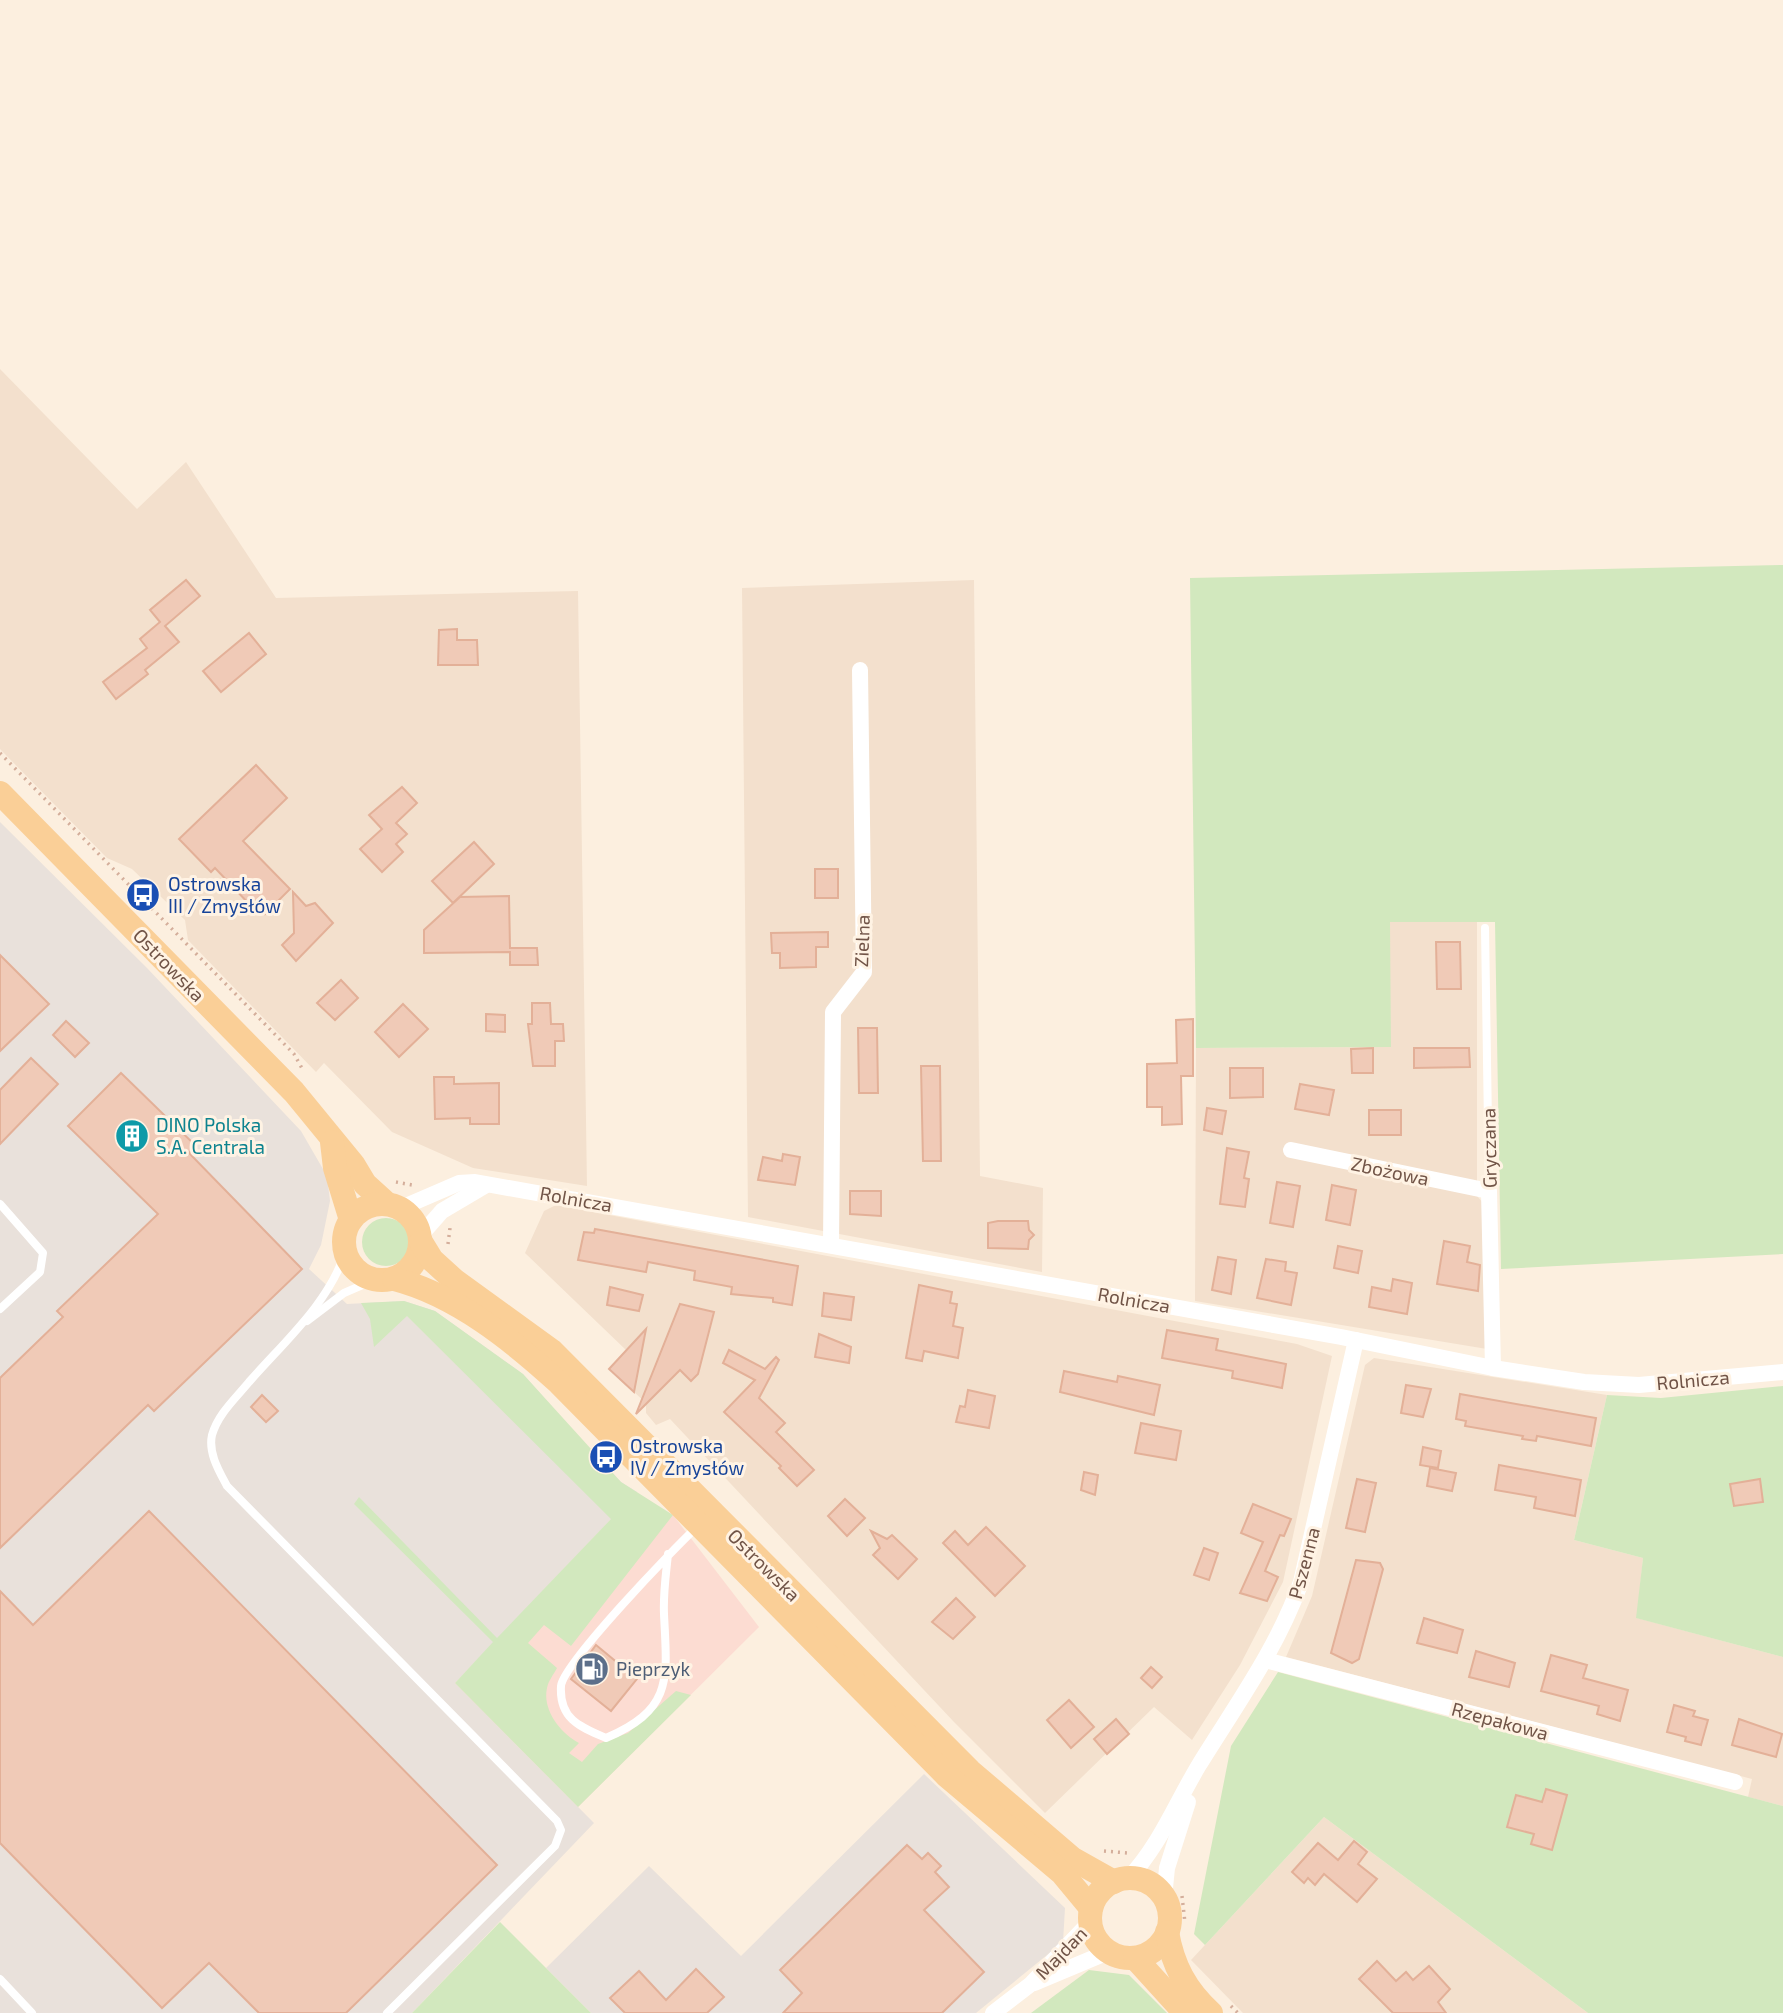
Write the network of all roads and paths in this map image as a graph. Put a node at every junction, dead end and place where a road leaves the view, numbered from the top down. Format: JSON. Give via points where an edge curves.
{"nodes":[{"id":1,"x":860,"y":670,"type":"dead end"},
{"id":2,"x":0,"y":793,"type":"edge"},
{"id":3,"x":1485,"y":928,"type":"dead end"},
{"id":4,"x":332,"y":1142,"type":"junction"},
{"id":5,"x":1291,"y":1150,"type":"dead end"},
{"id":6,"x":486,"y":1185,"type":"junction"},
{"id":7,"x":1489,"y":1191,"type":"junction"},
{"id":8,"x":0,"y":1204,"type":"edge"},
{"id":9,"x":394,"y":1206,"type":"junction"},
{"id":10,"x":351,"y":1220,"type":"junction"},
{"id":11,"x":421,"y":1239,"type":"junction"},
{"id":12,"x":831,"y":1245,"type":"junction"},
{"id":13,"x":345,"y":1253,"type":"junction"},
{"id":14,"x":384,"y":1279,"type":"junction"},
{"id":15,"x":0,"y":1309,"type":"edge"},
{"id":16,"x":299,"y":1327,"type":"junction"},
{"id":17,"x":1356,"y":1340,"type":"junction"},
{"id":18,"x":1493,"y":1368,"type":"junction"},
{"id":19,"x":1783,"y":1372,"type":"edge"},
{"id":20,"x":699,"y":1525,"type":"junction"},
{"id":21,"x":668,"y":1554,"type":"junction"},
{"id":22,"x":1265,"y":1660,"type":"junction"},
{"id":23,"x":1199,"y":1764,"type":"junction"},
{"id":24,"x":1735,"y":1782,"type":"dead end"},
{"id":25,"x":1121,"y":1880,"type":"junction"},
{"id":26,"x":1164,"y":1898,"type":"junction"},
{"id":27,"x":1091,"y":1915,"type":"junction"},
{"id":28,"x":1167,"y":1932,"type":"junction"},
{"id":29,"x":1108,"y":1952,"type":"junction"},
{"id":30,"x":1135,"y":1958,"type":"junction"},
{"id":31,"x":0,"y":1979,"type":"edge"},
{"id":32,"x":1031,"y":1984,"type":"junction"},
{"id":33,"x":32,"y":2013,"type":"edge"},
{"id":34,"x":387,"y":2013,"type":"edge"},
{"id":35,"x":993,"y":2013,"type":"edge"},
{"id":36,"x":1185,"y":2013,"type":"edge"},
{"id":37,"x":1211,"y":2013,"type":"edge"}],
"edges":[{"from":1,"to":12,"type":"street","name":"Zielna","via":[[864,972],[833,1012]]},
{"from":2,"to":4,"type":"main road","name":"Ostrowska","via":[[294,1092]]},
{"from":3,"to":7,"type":"lane","name":"Gryczana"},
{"from":4,"to":9,"type":"main road","name":"Ostrowska","via":[[365,1184]]},
{"from":4,"to":10,"type":"main road","name":"Ostrowska"},
{"from":5,"to":7,"type":"street","name":"Zbożowa"},
{"from":6,"to":9,"type":"street","name":"Rolnicza","via":[[459,1183]]},
{"from":6,"to":11,"type":"street","via":[[442,1211]]},
{"from":6,"to":12,"type":"street","name":"Rolnicza"},
{"from":7,"to":18,"type":"street","name":"Gryczana"},
{"from":8,"to":15,"type":"lane","via":[[43,1253],[40,1272]]},
{"from":9,"to":10,"type":"main road","via":[[367,1207]]},
{"from":9,"to":11,"type":"main road","via":[[411,1217]]},
{"from":10,"to":13,"type":"main road","via":[[345,1232]]},
{"from":11,"to":14,"type":"main road","via":[[411,1268]]},
{"from":11,"to":25,"type":"main road","name":"Ostrowska","via":[[432,1260],[454,1280],[552,1351],[970,1771],[1073,1859]]},
{"from":12,"to":17,"type":"street","name":"Rolnicza"},
{"from":13,"to":14,"type":"main road","via":[[356,1270]]},
{"from":13,"to":16,"type":"lane","via":[[334,1281]]},
{"from":14,"to":16,"type":"lane","via":[[344,1293]]},
{"from":14,"to":20,"type":"main road","name":"Ostrowska","via":[[426,1287],[520,1350],[566,1390]]},
{"from":16,"to":34,"type":"lane","via":[[222,1414],[212,1438],[215,1465],[228,1486],[561,1830],[555,1846]]},
{"from":17,"to":18,"type":"street","name":"Rolnicza"},
{"from":17,"to":22,"type":"street","name":"Pszenna","via":[[1301,1582]]},
{"from":18,"to":19,"type":"street","name":"Rolnicza","via":[[1639,1385]]},
{"from":20,"to":21,"type":"lane"},
{"from":20,"to":27,"type":"main road","name":"Ostrowska","via":[[947,1776],[1062,1873]]},
{"from":21,"to":21,"type":"lane","via":[[561,1683],[562,1702],[575,1725],[606,1738],[631,1727],[661,1696],[667,1666]]},
{"from":22,"to":23,"type":"street","name":"Pszenna"},
{"from":22,"to":24,"type":"street","name":"Rzepakowa"},
{"from":23,"to":25,"type":"street","name":"Pszenna","via":[[1158,1843]]},
{"from":23,"to":26,"type":"street","name":"Pszenna","via":[[1167,1868]]},
{"from":25,"to":26,"type":"main road","via":[[1149,1884]]},
{"from":25,"to":27,"type":"main road","via":[[1102,1890]]},
{"from":26,"to":28,"type":"main road","via":[[1169,1911]]},
{"from":27,"to":29,"type":"main road","via":[[1094,1936]]},
{"from":27,"to":32,"type":"street","name":"Majdan"},
{"from":28,"to":30,"type":"main road","via":[[1154,1949]]},
{"from":28,"to":37,"type":"main road","via":[[1180,1976]]},
{"from":29,"to":30,"type":"main road"},
{"from":29,"to":32,"type":"street","name":"Majdan"},
{"from":30,"to":36,"type":"main road"},
{"from":31,"to":33,"type":"lane"},
{"from":32,"to":35,"type":"street","name":"Majdan"}]}
